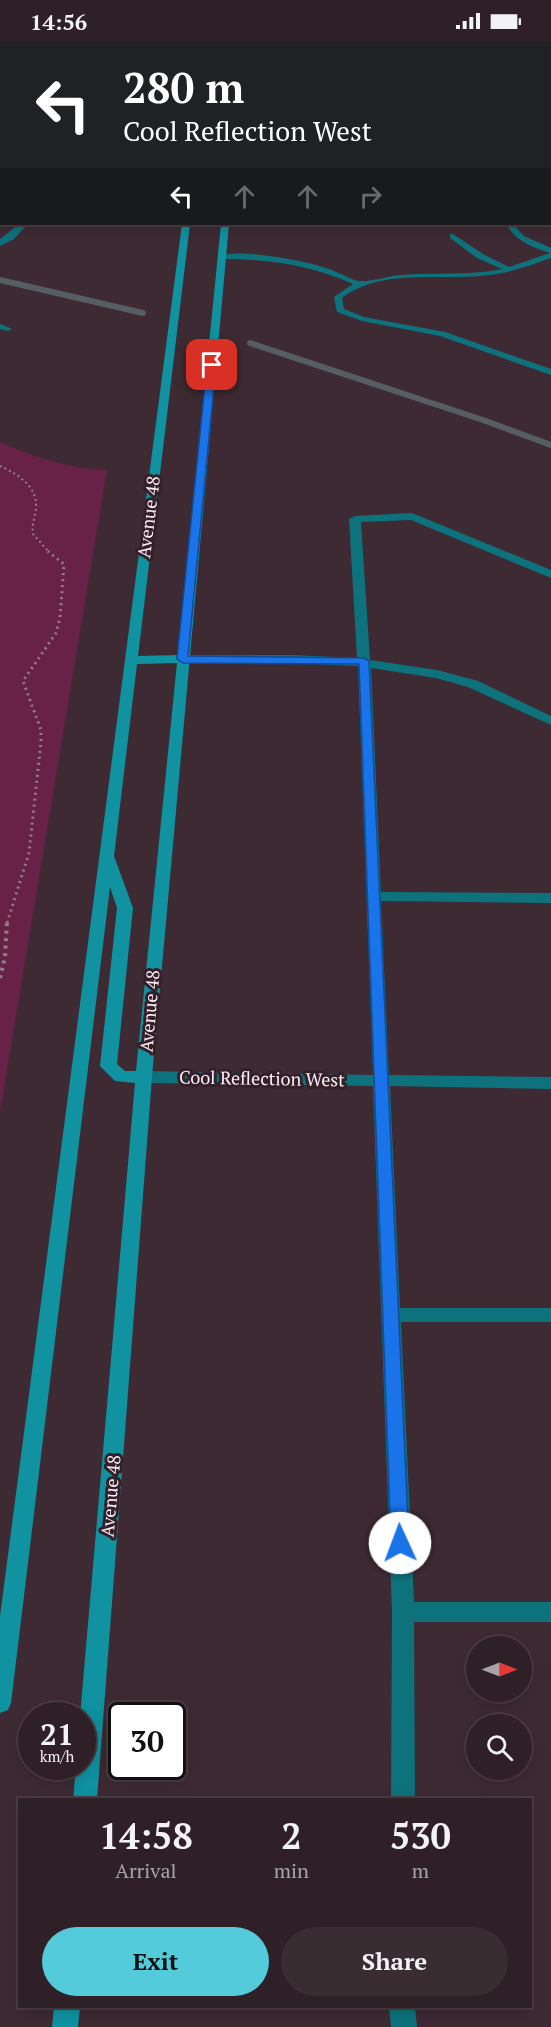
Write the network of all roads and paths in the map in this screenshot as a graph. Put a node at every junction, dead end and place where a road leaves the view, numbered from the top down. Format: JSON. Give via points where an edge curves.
{"nodes":[{"id":1,"x":23,"y":225,"type":"edge"},
{"id":2,"x":186,"y":225,"type":"edge"},
{"id":3,"x":225,"y":225,"type":"edge"},
{"id":4,"x":510,"y":225,"type":"edge"},
{"id":5,"x":453,"y":236,"type":"dead end"},
{"id":6,"x":0,"y":243,"type":"edge"},
{"id":7,"x":551,"y":253,"type":"edge"},
{"id":8,"x":222,"y":257,"type":"junction"},
{"id":9,"x":508,"y":269,"type":"junction"},
{"id":10,"x":357,"y":283,"type":"junction"},
{"id":11,"x":549,"y":370,"type":"edge"},
{"id":12,"x":0,"y":466,"type":"edge"},
{"id":13,"x":551,"y":574,"type":"edge"},
{"id":14,"x":183,"y":659,"type":"junction"},
{"id":15,"x":131,"y":660,"type":"junction"},
{"id":16,"x":364,"y":661,"type":"junction"},
{"id":17,"x":551,"y":721,"type":"edge"},
{"id":18,"x":106,"y":853,"type":"junction"},
{"id":19,"x":373,"y":896,"type":"junction"},
{"id":20,"x":551,"y":898,"type":"edge"},
{"id":21,"x":0,"y":978,"type":"edge"},
{"id":22,"x":144,"y":1077,"type":"junction"},
{"id":23,"x":381,"y":1082,"type":"junction"},
{"id":24,"x":551,"y":1083,"type":"edge"},
{"id":25,"x":390,"y":1315,"type":"junction"},
{"id":26,"x":551,"y":1315,"type":"edge"},
{"id":27,"x":403,"y":1612,"type":"junction"},
{"id":28,"x":551,"y":1612,"type":"edge"},
{"id":29,"x":0,"y":1703,"type":"edge"},
{"id":30,"x":85,"y":1798,"type":"edge"},
{"id":31,"x":403,"y":1798,"type":"edge"},
{"id":32,"x":67,"y":2008,"type":"edge"},
{"id":33,"x":402,"y":2008,"type":"edge"},
{"id":34,"x":65,"y":2027,"type":"edge"},
{"id":35,"x":404,"y":2027,"type":"edge"}],
"edges":[{"from":1,"to":6,"type":"street"},
{"from":2,"to":15,"type":"main road","name":"Avenue 48"},
{"from":3,"to":8,"type":"main road","name":"Avenue 48"},
{"from":4,"to":7,"type":"lane"},
{"from":5,"to":9,"type":"lane","via":[[480,256]]},
{"from":7,"to":9,"type":"lane"},
{"from":8,"to":10,"type":"lane","via":[[291,259]]},
{"from":8,"to":14,"type":"main road","name":"Avenue 48"},
{"from":9,"to":10,"type":"lane","via":[[450,277],[375,278]]},
{"from":10,"to":11,"type":"lane","via":[[338,297],[340,310],[362,319],[442,334]]},
{"from":12,"to":21,"type":"path","via":[[28,485],[36,502],[32,531],[35,538],[64,564],[56,633],[23,681],[41,730],[41,742],[29,854],[7,916]]},
{"from":13,"to":16,"type":"street","via":[[412,516],[356,519]]},
{"from":14,"to":15,"type":"main road"},
{"from":14,"to":16,"type":"street"},
{"from":14,"to":22,"type":"main road","name":"Avenue 48"},
{"from":15,"to":18,"type":"main road","name":"Avenue 48"},
{"from":16,"to":17,"type":"street","via":[[416,668],[475,685]]},
{"from":16,"to":19,"type":"street"},
{"from":18,"to":22,"type":"main road","via":[[125,908],[108,1066],[121,1077]]},
{"from":18,"to":29,"type":"main road","name":"Avenue 48"},
{"from":19,"to":20,"type":"street"},
{"from":19,"to":23,"type":"street"},
{"from":22,"to":23,"type":"street","name":"Cool Reflection West"},
{"from":22,"to":30,"type":"main road","name":"Avenue 48"},
{"from":23,"to":24,"type":"street","name":"Cool Reflection West"},
{"from":23,"to":25,"type":"street"},
{"from":25,"to":26,"type":"street"},
{"from":25,"to":27,"type":"street"},
{"from":27,"to":28,"type":"street"},
{"from":27,"to":31,"type":"street"},
{"from":32,"to":34,"type":"main road"},
{"from":33,"to":35,"type":"street"}]}
